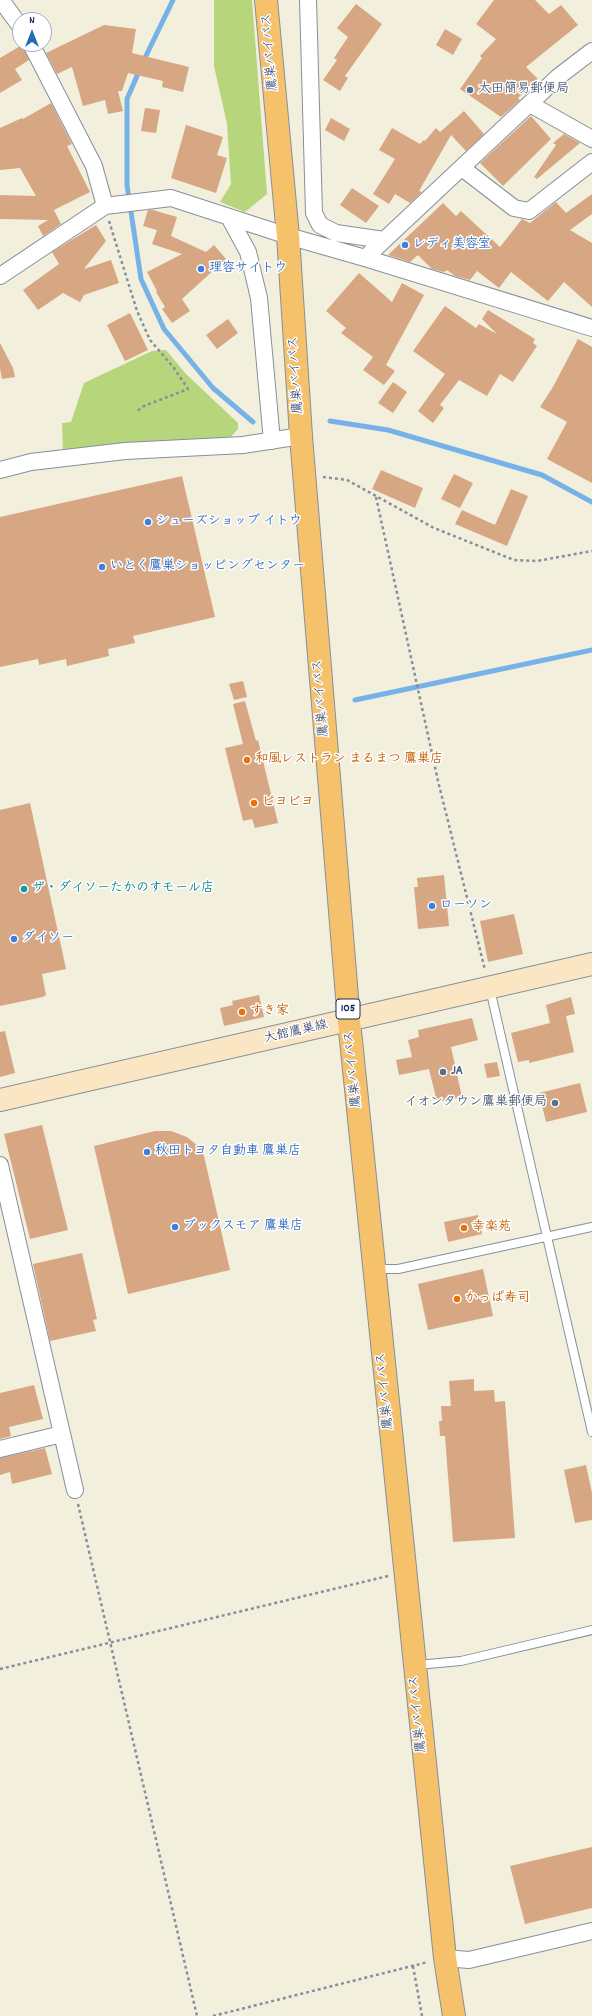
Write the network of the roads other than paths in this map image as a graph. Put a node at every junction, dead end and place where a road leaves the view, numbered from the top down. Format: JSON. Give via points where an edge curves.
{"nodes":[{"id":1,"x":1,"y":0,"type":"edge"},
{"id":2,"x":266,"y":0,"type":"edge"},
{"id":3,"x":308,"y":0,"type":"edge"},
{"id":4,"x":12,"y":15,"type":"edge"},
{"id":5,"x":592,"y":51,"type":"edge"},
{"id":6,"x":35,"y":52,"type":"edge"},
{"id":7,"x":530,"y":104,"type":"junction"},
{"id":8,"x":592,"y":139,"type":"edge"},
{"id":9,"x":592,"y":162,"type":"edge"},
{"id":10,"x":462,"y":168,"type":"junction"},
{"id":11,"x":105,"y":206,"type":"junction"},
{"id":12,"x":229,"y":217,"type":"junction"},
{"id":13,"x":288,"y":236,"type":"junction"},
{"id":14,"x":384,"y":240,"type":"junction"},
{"id":15,"x":365,"y":258,"type":"junction"},
{"id":16,"x":0,"y":276,"type":"edge"},
{"id":17,"x":590,"y":324,"type":"edge"},
{"id":18,"x":301,"y":436,"type":"junction"},
{"id":19,"x":272,"y":441,"type":"junction"},
{"id":20,"x":0,"y":470,"type":"edge"},
{"id":21,"x":592,"y":964,"type":"edge"},
{"id":22,"x":490,"y":988,"type":"junction"},
{"id":23,"x":349,"y":1021,"type":"junction"},
{"id":24,"x":0,"y":1100,"type":"edge"},
{"id":25,"x":0,"y":1165,"type":"edge"},
{"id":26,"x":592,"y":1227,"type":"edge"},
{"id":27,"x":547,"y":1237,"type":"junction"},
{"id":28,"x":374,"y":1269,"type":"junction"},
{"id":29,"x":592,"y":1432,"type":"edge"},
{"id":30,"x":62,"y":1434,"type":"junction"},
{"id":31,"x":0,"y":1449,"type":"edge"},
{"id":32,"x":75,"y":1490,"type":"road end"},
{"id":33,"x":592,"y":1630,"type":"edge"},
{"id":34,"x":414,"y":1665,"type":"junction"},
{"id":35,"x":592,"y":1931,"type":"edge"},
{"id":36,"x":445,"y":1958,"type":"junction"},
{"id":37,"x":454,"y":2016,"type":"edge"}],
"edges":[{"from":1,"to":4,"type":"street"},
{"from":2,"to":13,"type":"highway","name":"鷹巣バイパス","number":"105"},
{"from":3,"to":14,"type":"street","via":[[314,213],[320,225],[336,233]]},
{"from":5,"to":7,"type":"street","via":[[558,77]]},
{"from":6,"to":11,"type":"street","via":[[94,166]]},
{"from":7,"to":8,"type":"street"},
{"from":7,"to":10,"type":"street"},
{"from":9,"to":10,"type":"street","via":[[529,211],[514,208]]},
{"from":10,"to":14,"type":"street"},
{"from":11,"to":12,"type":"street","via":[[171,198]]},
{"from":11,"to":16,"type":"street"},
{"from":12,"to":13,"type":"street"},
{"from":12,"to":19,"type":"street","via":[[248,252],[259,298]]},
{"from":13,"to":15,"type":"street"},
{"from":13,"to":18,"type":"highway","name":"鷹巣バイパス","number":"105"},
{"from":14,"to":15,"type":"street"},
{"from":15,"to":17,"type":"street"},
{"from":18,"to":19,"type":"street"},
{"from":18,"to":23,"type":"highway","name":"鷹巣バイパス","number":"105"},
{"from":19,"to":20,"type":"street","via":[[125,451],[31,462]]},
{"from":21,"to":22,"type":"main road","name":"大館鷹巣線"},
{"from":22,"to":23,"type":"main road","name":"大館鷹巣線"},
{"from":22,"to":27,"type":"lane"},
{"from":23,"to":24,"type":"main road","name":"大館鷹巣線"},
{"from":23,"to":28,"type":"highway","name":"鷹巣バイパス","number":"105"},
{"from":25,"to":30,"type":"street"},
{"from":26,"to":27,"type":"lane"},
{"from":27,"to":28,"type":"lane","via":[[398,1269]]},
{"from":27,"to":29,"type":"lane"},
{"from":28,"to":34,"type":"highway","name":"鷹巣バイパス","number":"105"},
{"from":30,"to":31,"type":"street"},
{"from":30,"to":32,"type":"street"},
{"from":33,"to":34,"type":"lane","via":[[461,1661]]},
{"from":34,"to":36,"type":"highway","name":"鷹巣バイパス","number":"105"},
{"from":35,"to":36,"type":"street","via":[[469,1960]]},
{"from":36,"to":37,"type":"highway","name":"鷹巣バイパス","number":"105"}]}
